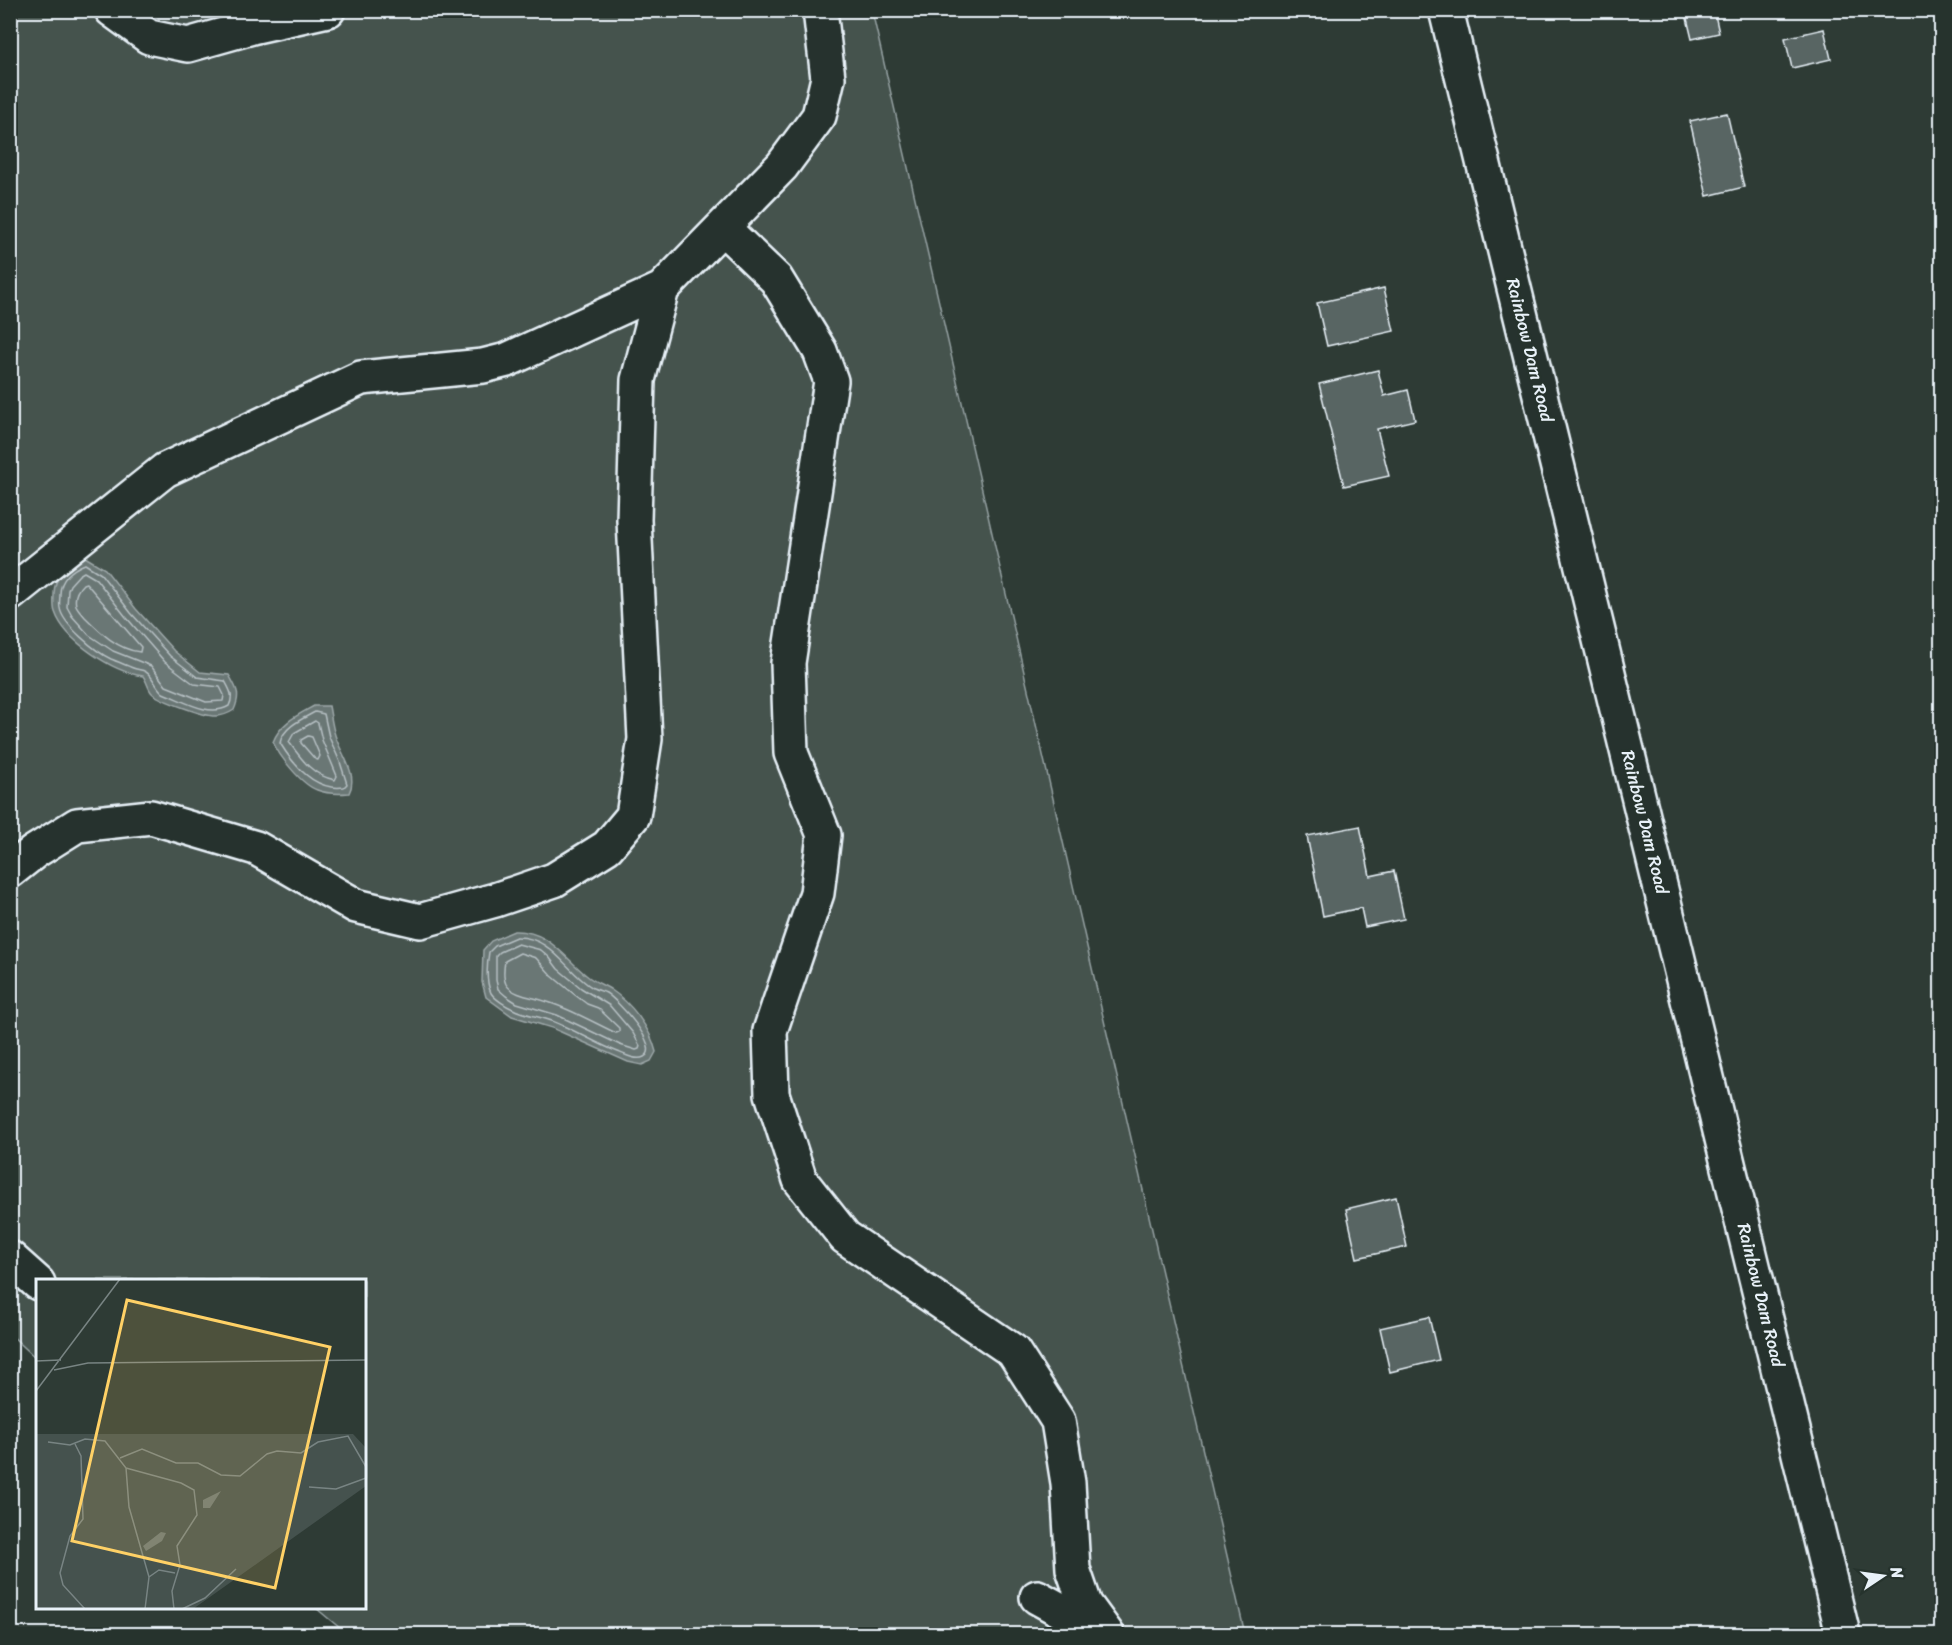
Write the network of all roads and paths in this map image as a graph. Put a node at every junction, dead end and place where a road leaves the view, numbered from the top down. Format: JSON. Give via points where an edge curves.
{"nodes":[{"id":1,"x":111,"y":10,"type":"edge"},
{"id":2,"x":328,"y":10,"type":"edge"},
{"id":3,"x":820,"y":10,"type":"edge"},
{"id":4,"x":1446,"y":10,"type":"edge"},
{"id":5,"x":723,"y":228,"type":"junction"},
{"id":6,"x":662,"y":289,"type":"junction"},
{"id":7,"x":10,"y":594,"type":"edge"},
{"id":8,"x":10,"y":871,"type":"edge"},
{"id":9,"x":10,"y":1258,"type":"edge"},
{"id":10,"x":36,"y":1281,"type":"edge"},
{"id":11,"x":1037,"y":1597,"type":"dead end"},
{"id":12,"x":1105,"y":1635,"type":"edge"},
{"id":13,"x":1843,"y":1635,"type":"edge"}],
"edges":[{"from":1,"to":2,"type":"street","via":[[148,37],[188,45]]},
{"from":3,"to":5,"type":"street","via":[[828,78],[819,116],[782,166]]},
{"from":4,"to":13,"type":"street","name":"Rainbow Dam Road"},
{"from":5,"to":6,"type":"street"},
{"from":5,"to":12,"type":"street","via":[[776,279],[820,351],[831,381],[788,663],[790,753],[824,835],[817,893],[770,1031],[772,1094],[800,1180],[845,1237],[1013,1351],[1058,1421],[1068,1483],[1073,1569],[1085,1604]]},
{"from":6,"to":7,"type":"street","via":[[507,360],[483,366],[361,378],[165,470]]},
{"from":6,"to":8,"type":"street","via":[[638,380],[634,520],[645,739],[633,816],[607,847],[554,880],[420,921],[356,906],[256,848],[151,817],[76,825]]},
{"from":9,"to":10,"type":"street"},
{"from":11,"to":12,"type":"street"}]}
